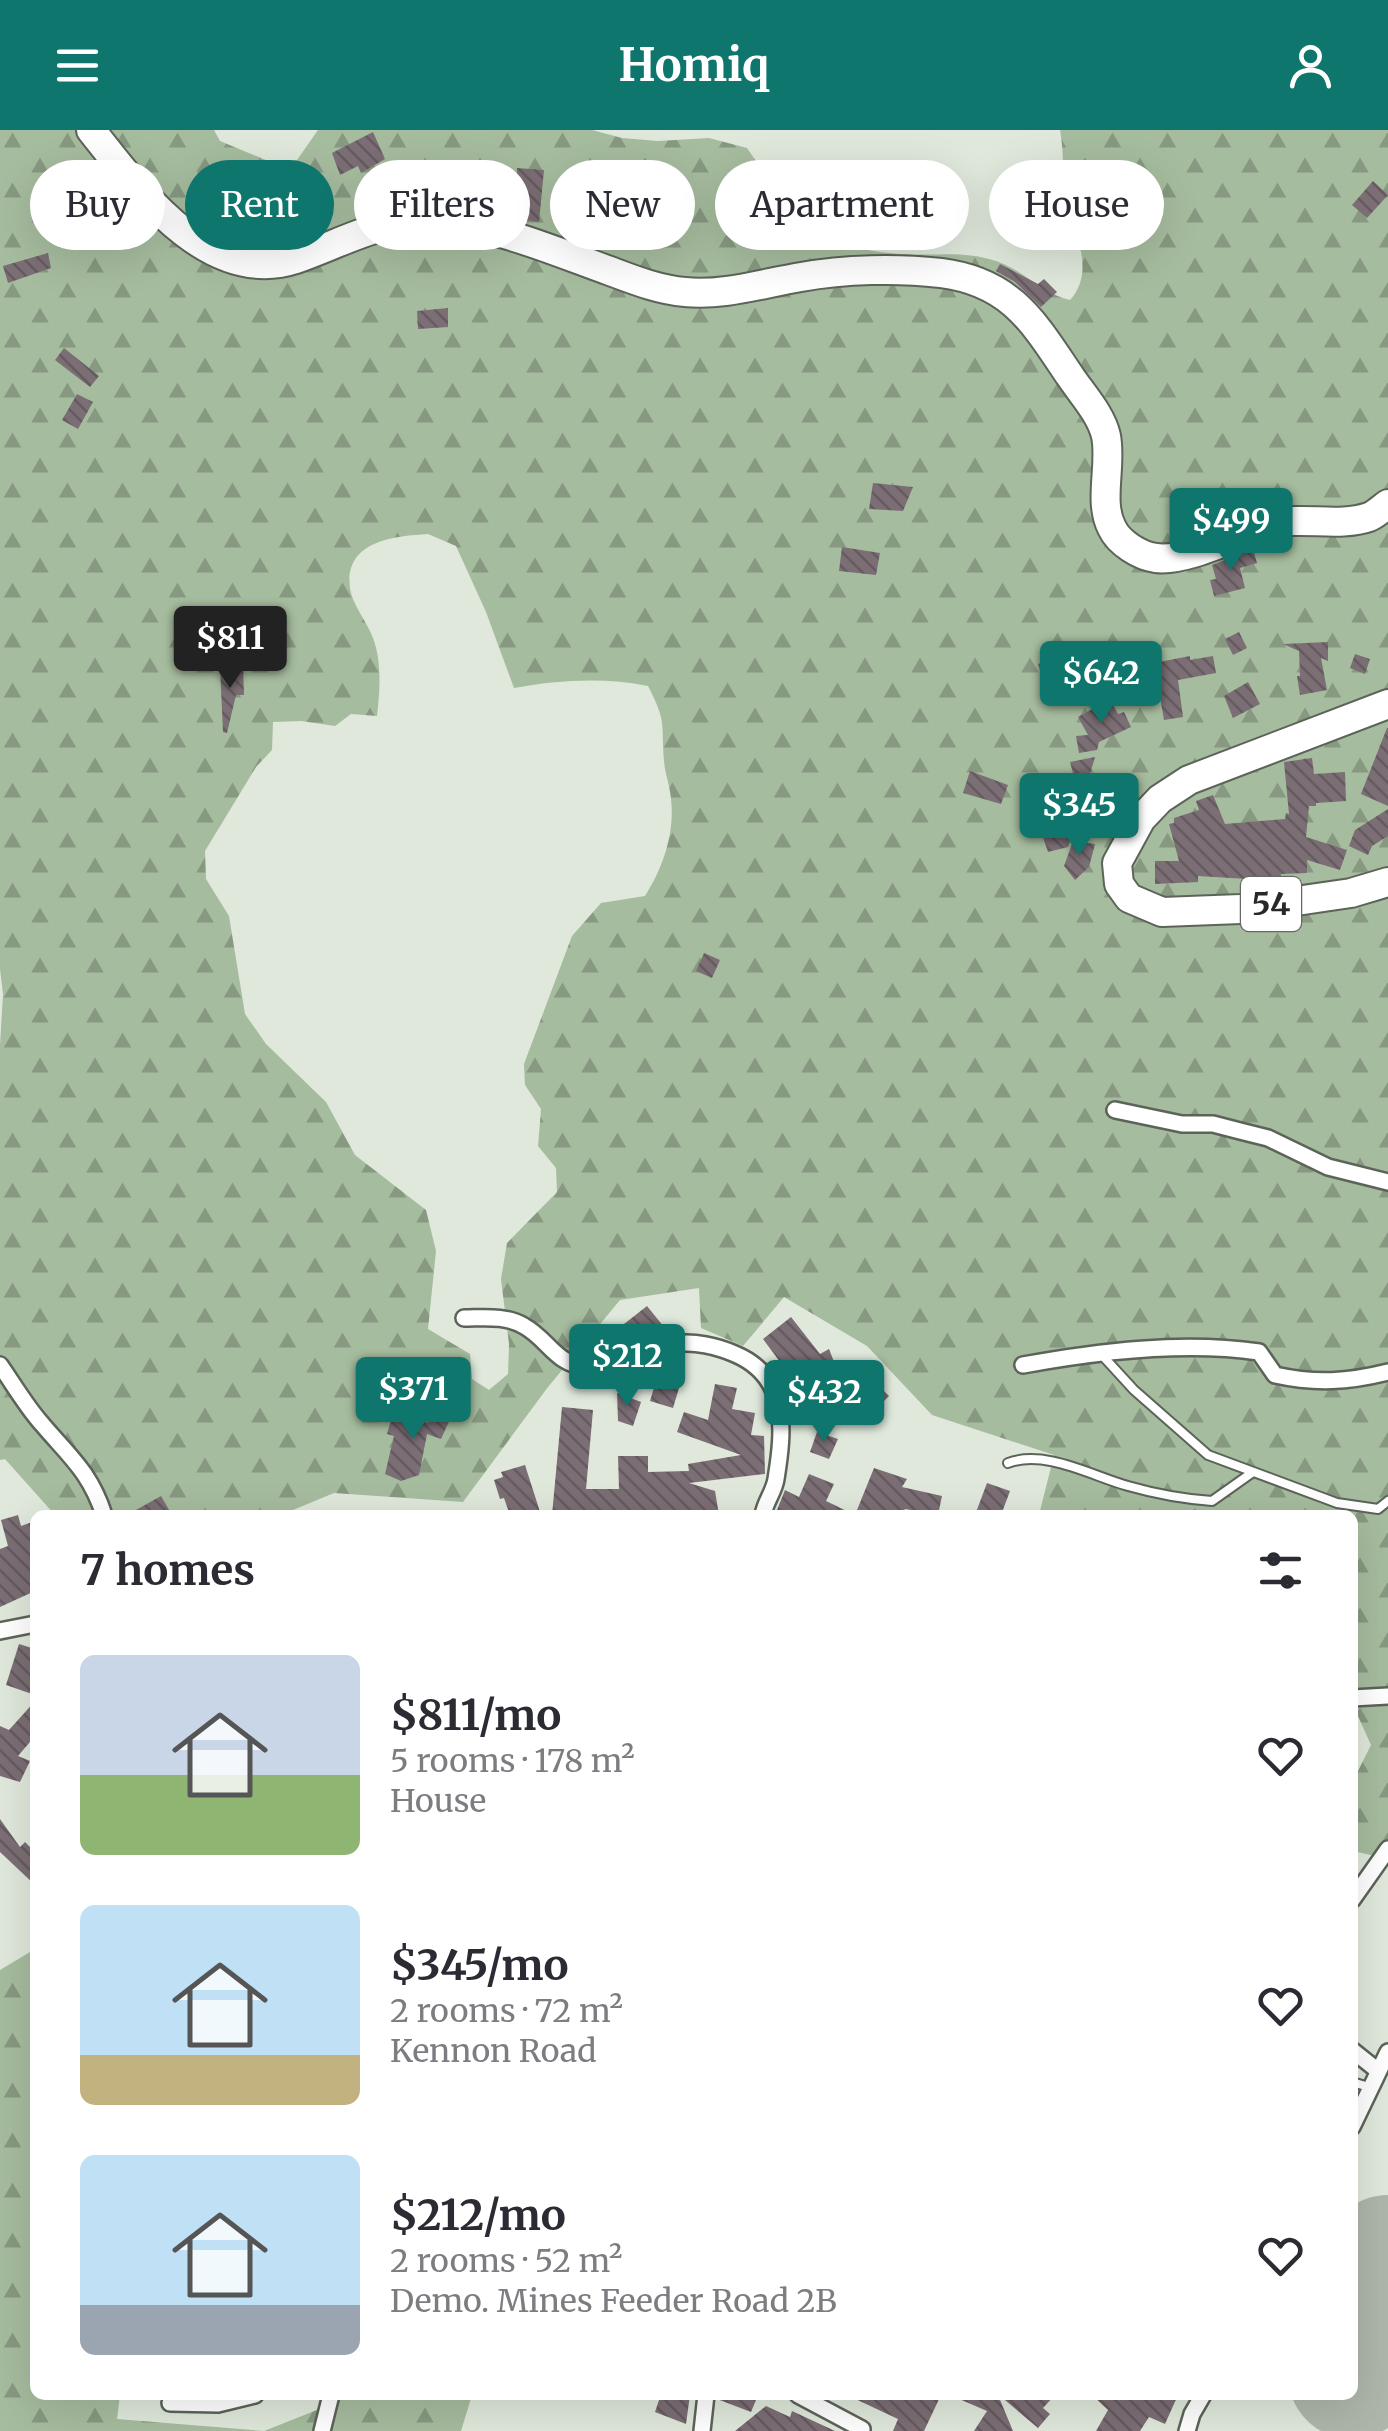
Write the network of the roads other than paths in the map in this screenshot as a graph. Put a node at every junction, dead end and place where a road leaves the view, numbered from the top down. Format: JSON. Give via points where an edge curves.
{"nodes":[{"id":1,"x":91,"y":130,"type":"edge"},
{"id":2,"x":1388,"y":504,"type":"edge"},
{"id":3,"x":1388,"y":704,"type":"edge"},
{"id":4,"x":1388,"y":882,"type":"edge"},
{"id":5,"x":1115,"y":1110,"type":"dead end"},
{"id":6,"x":1388,"y":1182,"type":"edge"},
{"id":7,"x":464,"y":1318,"type":"dead end"},
{"id":8,"x":1101,"y":1354,"type":"junction"},
{"id":9,"x":1024,"y":1365,"type":"dead end"},
{"id":10,"x":0,"y":1366,"type":"edge"},
{"id":11,"x":1388,"y":1372,"type":"edge"},
{"id":12,"x":1008,"y":1464,"type":"dead end"},
{"id":13,"x":1253,"y":1472,"type":"junction"},
{"id":14,"x":1388,"y":1501,"type":"edge"},
{"id":15,"x":102,"y":1510,"type":"edge"},
{"id":16,"x":765,"y":1510,"type":"edge"},
{"id":17,"x":30,"y":1625,"type":"edge"},
{"id":18,"x":0,"y":1631,"type":"edge"},
{"id":19,"x":1388,"y":1696,"type":"edge"},
{"id":20,"x":1358,"y":1698,"type":"edge"},
{"id":21,"x":1388,"y":1849,"type":"edge"},
{"id":22,"x":1358,"y":1892,"type":"edge"},
{"id":23,"x":1388,"y":2052,"type":"edge"},
{"id":24,"x":1358,"y":2055,"type":"edge"},
{"id":25,"x":1377,"y":2070,"type":"junction"},
{"id":26,"x":1358,"y":2084,"type":"edge"},
{"id":27,"x":1369,"y":2087,"type":"junction"},
{"id":28,"x":1358,"y":2113,"type":"edge"},
{"id":29,"x":234,"y":2400,"type":"edge"},
{"id":30,"x":330,"y":2400,"type":"edge"},
{"id":31,"x":705,"y":2400,"type":"edge"},
{"id":32,"x":807,"y":2400,"type":"edge"},
{"id":33,"x":1200,"y":2400,"type":"edge"},
{"id":34,"x":170,"y":2403,"type":"dead end"},
{"id":35,"x":862,"y":2429,"type":"edge"},
{"id":36,"x":322,"y":2431,"type":"edge"},
{"id":37,"x":702,"y":2431,"type":"edge"},
{"id":38,"x":1187,"y":2431,"type":"edge"}],
"edges":[{"from":1,"to":2,"type":"highway","via":[[161,214],[200,243],[237,259],[280,262],[371,230],[432,221],[490,230],[689,293],[898,271],[958,276],[989,287],[1035,322],[1091,407],[1105,431],[1106,512],[1113,531],[1153,558],[1275,523],[1370,517]]},
{"from":3,"to":4,"type":"highway","number":"54","via":[[1189,780],[1141,819],[1117,863],[1128,898],[1162,912],[1241,909]]},
{"from":5,"to":6,"type":"street","via":[[1254,1134],[1328,1167]]},
{"from":7,"to":16,"type":"street","via":[[526,1326],[562,1360],[589,1367],[681,1343],[750,1360],[774,1384],[778,1405],[776,1482]]},
{"from":8,"to":9,"type":"street"},
{"from":8,"to":11,"type":"street","via":[[1173,1346],[1259,1352],[1275,1376],[1311,1383]]},
{"from":8,"to":13,"type":"lane","via":[[1208,1455]]},
{"from":10,"to":15,"type":"street","via":[[91,1480]]},
{"from":12,"to":13,"type":"lane","via":[[1022,1458],[1050,1462],[1212,1502]]},
{"from":13,"to":14,"type":"lane","via":[[1337,1503],[1378,1509]]},
{"from":17,"to":18,"type":"street"},
{"from":19,"to":20,"type":"street"},
{"from":21,"to":22,"type":"street"},
{"from":23,"to":25,"type":"street"},
{"from":24,"to":25,"type":"street"},
{"from":25,"to":27,"type":"street"},
{"from":26,"to":27,"type":"lane"},
{"from":27,"to":28,"type":"street"},
{"from":29,"to":34,"type":"street"},
{"from":30,"to":36,"type":"street"},
{"from":31,"to":37,"type":"street"},
{"from":32,"to":35,"type":"street"},
{"from":33,"to":38,"type":"street"}]}
